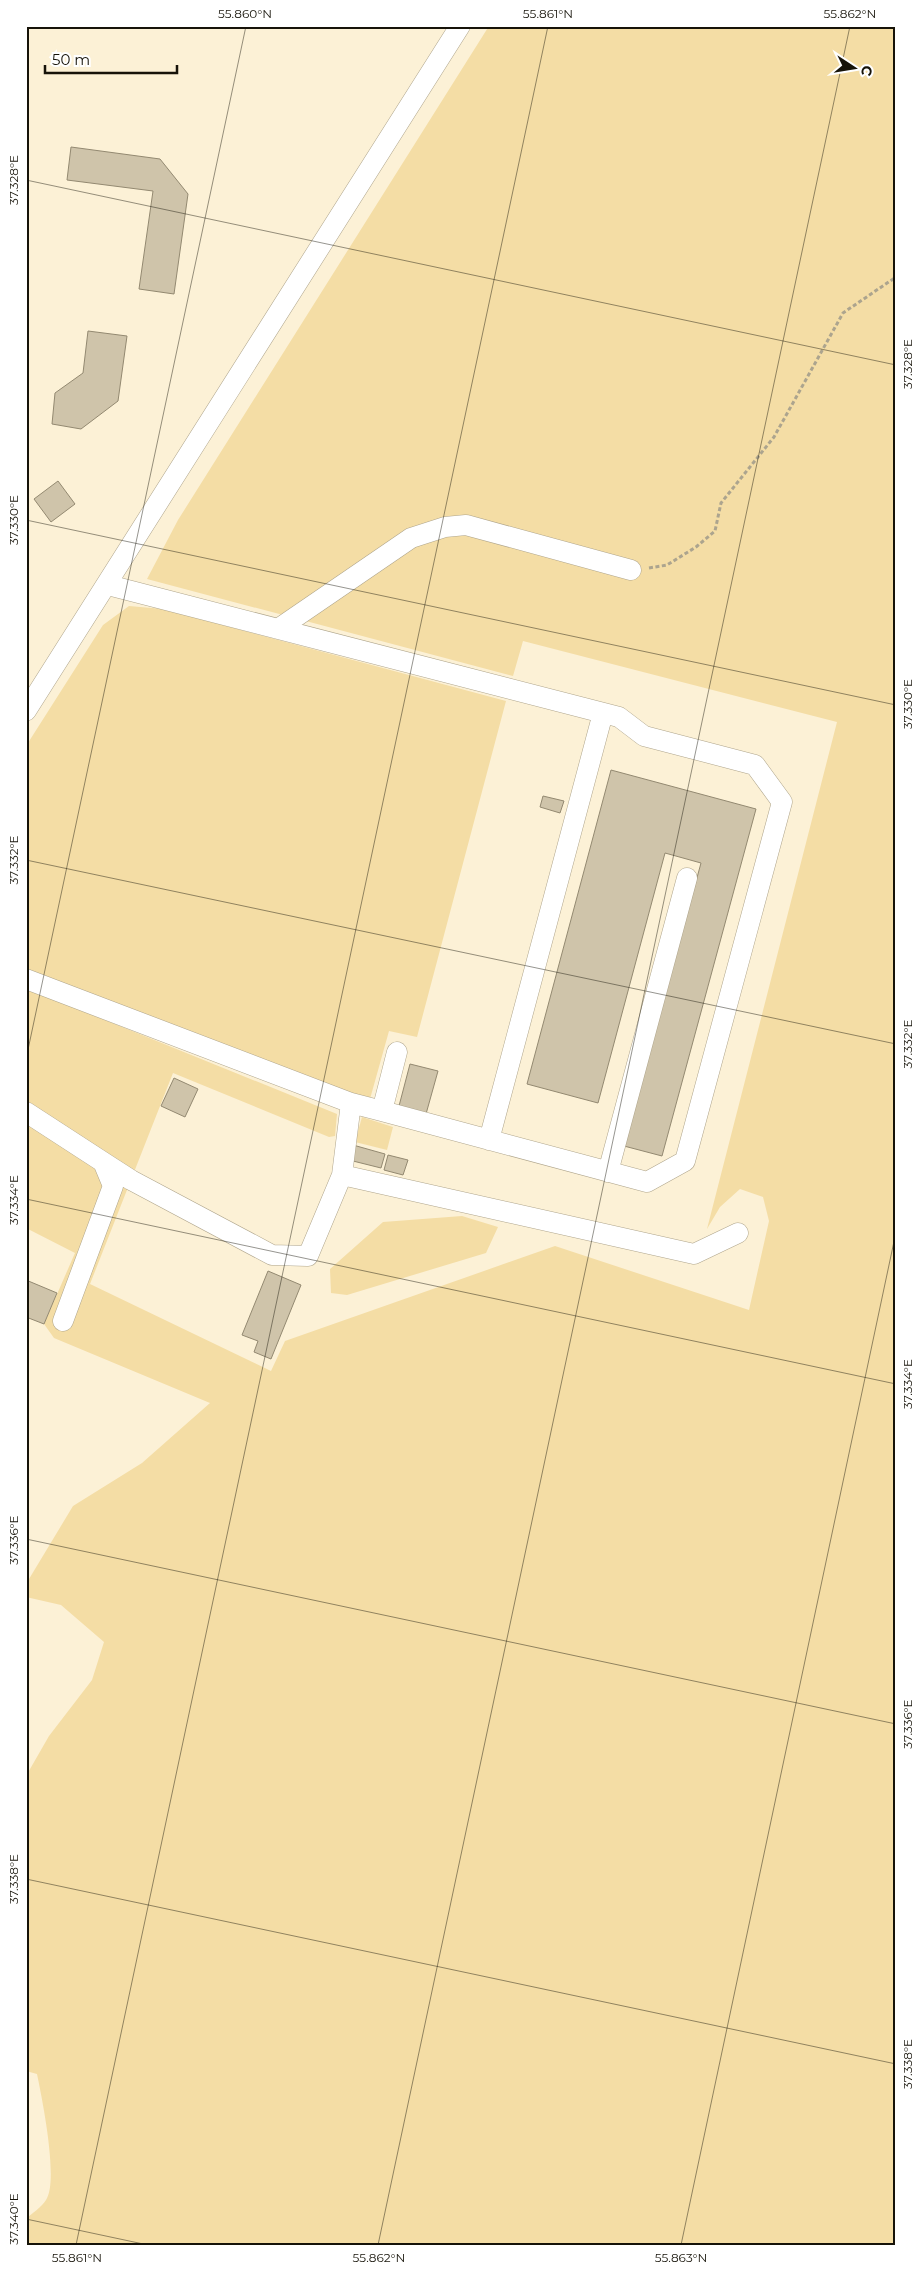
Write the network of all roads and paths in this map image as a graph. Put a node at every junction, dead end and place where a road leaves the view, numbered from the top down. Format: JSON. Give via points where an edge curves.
{"nodes":[{"id":1,"x":460,"y":26,"type":"edge"},
{"id":2,"x":896,"y":276,"type":"edge"},
{"id":3,"x":631,"y":570,"type":"joint"},
{"id":4,"x":108,"y":585,"type":"junction"},
{"id":5,"x":278,"y":629,"type":"junction"},
{"id":6,"x":26,"y":711,"type":"edge"},
{"id":7,"x":603,"y":713,"type":"junction"},
{"id":8,"x":687,"y":878,"type":"dead end"},
{"id":9,"x":26,"y":979,"type":"edge"},
{"id":10,"x":397,"y":1052,"type":"dead end"},
{"id":11,"x":351,"y":1103,"type":"junction"},
{"id":12,"x":382,"y":1111,"type":"junction"},
{"id":13,"x":26,"y":1112,"type":"edge"},
{"id":14,"x":488,"y":1140,"type":"junction"},
{"id":15,"x":103,"y":1162,"type":"junction"},
{"id":16,"x":608,"y":1172,"type":"junction"},
{"id":17,"x":342,"y":1175,"type":"junction"},
{"id":18,"x":738,"y":1233,"type":"dead end"},
{"id":19,"x":63,"y":1321,"type":"dead end"}],
"edges":[{"from":1,"to":4,"type":"street"},
{"from":2,"to":3,"type":"path","via":[[843,314],[774,437],[721,503],[715,531],[667,565]]},
{"from":3,"to":5,"type":"street","via":[[466,525],[445,527],[411,538]]},
{"from":4,"to":5,"type":"street"},
{"from":4,"to":6,"type":"street"},
{"from":5,"to":7,"type":"street"},
{"from":7,"to":14,"type":"street"},
{"from":7,"to":16,"type":"street","via":[[619,717],[644,736],[756,765],[782,802],[685,1161],[647,1182]]},
{"from":8,"to":16,"type":"street"},
{"from":9,"to":11,"type":"street"},
{"from":10,"to":12,"type":"street"},
{"from":11,"to":12,"type":"street"},
{"from":11,"to":17,"type":"street"},
{"from":12,"to":14,"type":"street"},
{"from":13,"to":15,"type":"street"},
{"from":14,"to":16,"type":"street"},
{"from":15,"to":17,"type":"street","via":[[272,1255],[308,1256]]},
{"from":15,"to":19,"type":"street","via":[[113,1186]]},
{"from":17,"to":18,"type":"street","via":[[694,1254]]}]}
